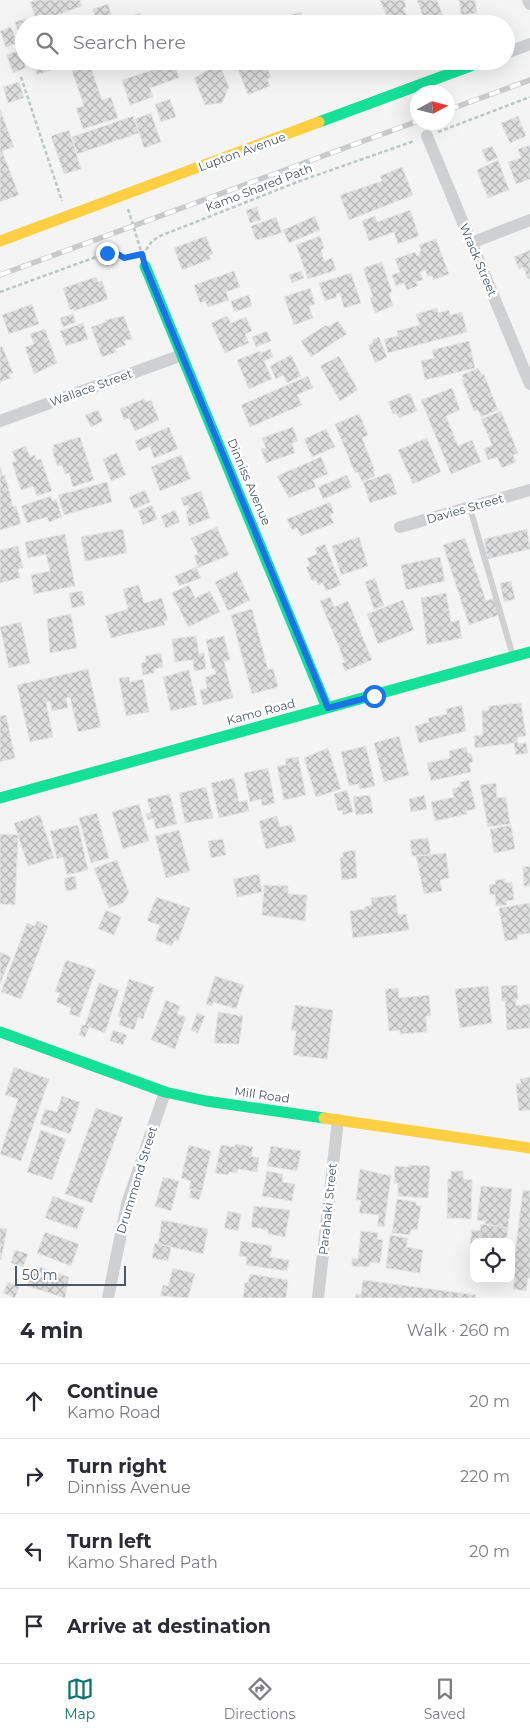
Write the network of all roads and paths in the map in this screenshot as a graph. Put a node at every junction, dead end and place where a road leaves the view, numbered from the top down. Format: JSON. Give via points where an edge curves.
{"nodes":[{"id":1,"x":528,"y":0,"type":"edge"},
{"id":2,"x":530,"y":4,"type":"edge"},
{"id":3,"x":530,"y":44,"type":"edge"},
{"id":4,"x":515,"y":50,"type":"edge"},
{"id":5,"x":460,"y":70,"type":"edge"},
{"id":6,"x":21,"y":77,"type":"dead end"},
{"id":7,"x":530,"y":97,"type":"edge"},
{"id":8,"x":427,"y":136,"type":"junction"},
{"id":9,"x":123,"y":196,"type":"junction"},
{"id":10,"x":67,"y":216,"type":"junction"},
{"id":11,"x":530,"y":220,"type":"edge"},
{"id":12,"x":0,"y":241,"type":"edge"},
{"id":13,"x":471,"y":243,"type":"junction"},
{"id":14,"x":142,"y":254,"type":"junction"},
{"id":15,"x":145,"y":266,"type":"dead end"},
{"id":16,"x":0,"y":292,"type":"edge"},
{"id":17,"x":182,"y":355,"type":"junction"},
{"id":18,"x":530,"y":384,"type":"edge"},
{"id":19,"x":0,"y":421,"type":"edge"},
{"id":20,"x":530,"y":490,"type":"edge"},
{"id":21,"x":470,"y":508,"type":"junction"},
{"id":22,"x":400,"y":527,"type":"dead end"},
{"id":23,"x":530,"y":652,"type":"edge"},
{"id":24,"x":513,"y":657,"type":"junction"},
{"id":25,"x":328,"y":708,"type":"junction"},
{"id":26,"x":0,"y":798,"type":"edge"},
{"id":27,"x":0,"y":1032,"type":"edge"},
{"id":28,"x":165,"y":1092,"type":"junction"},
{"id":29,"x":338,"y":1120,"type":"junction"},
{"id":30,"x":530,"y":1148,"type":"edge"},
{"id":31,"x":108,"y":1298,"type":"edge"},
{"id":32,"x":318,"y":1298,"type":"edge"}],
"edges":[{"from":1,"to":2,"type":"street"},
{"from":3,"to":4,"type":"street"},
{"from":5,"to":9,"type":"main road","name":"Lupton Avenue"},
{"from":6,"to":10,"type":"path"},
{"from":7,"to":8,"type":"path","name":"Kamo Shared Path"},
{"from":8,"to":13,"type":"street","name":"Wrack Street"},
{"from":8,"to":14,"type":"path","name":"Kamo Shared Path","via":[[160,236],[152,240]]},
{"from":9,"to":10,"type":"main road","name":"Lupton Avenue"},
{"from":9,"to":14,"type":"path"},
{"from":10,"to":12,"type":"main road","name":"Lupton Avenue"},
{"from":11,"to":13,"type":"street"},
{"from":13,"to":18,"type":"street","name":"Wrack Street"},
{"from":14,"to":16,"type":"path","via":[[124,258],[116,253],[107,253]]},
{"from":15,"to":17,"type":"main road","name":"Dinniss Avenue"},
{"from":17,"to":19,"type":"street","name":"Wallace Street"},
{"from":17,"to":25,"type":"main road","name":"Dinniss Avenue"},
{"from":20,"to":21,"type":"street","name":"Davies Street"},
{"from":21,"to":22,"type":"street","name":"Davies Street"},
{"from":21,"to":24,"type":"lane"},
{"from":23,"to":24,"type":"main road","name":"Kamo Road"},
{"from":24,"to":25,"type":"main road","name":"Kamo Road"},
{"from":25,"to":26,"type":"main road","name":"Kamo Road"},
{"from":27,"to":28,"type":"main road","name":"Mill Road"},
{"from":28,"to":29,"type":"main road","name":"Mill Road"},
{"from":28,"to":31,"type":"street","name":"Drummond Street","via":[[127,1204]]},
{"from":29,"to":30,"type":"main road","name":"Mill Road"},
{"from":29,"to":32,"type":"street","name":"Parahaki Street"}]}
